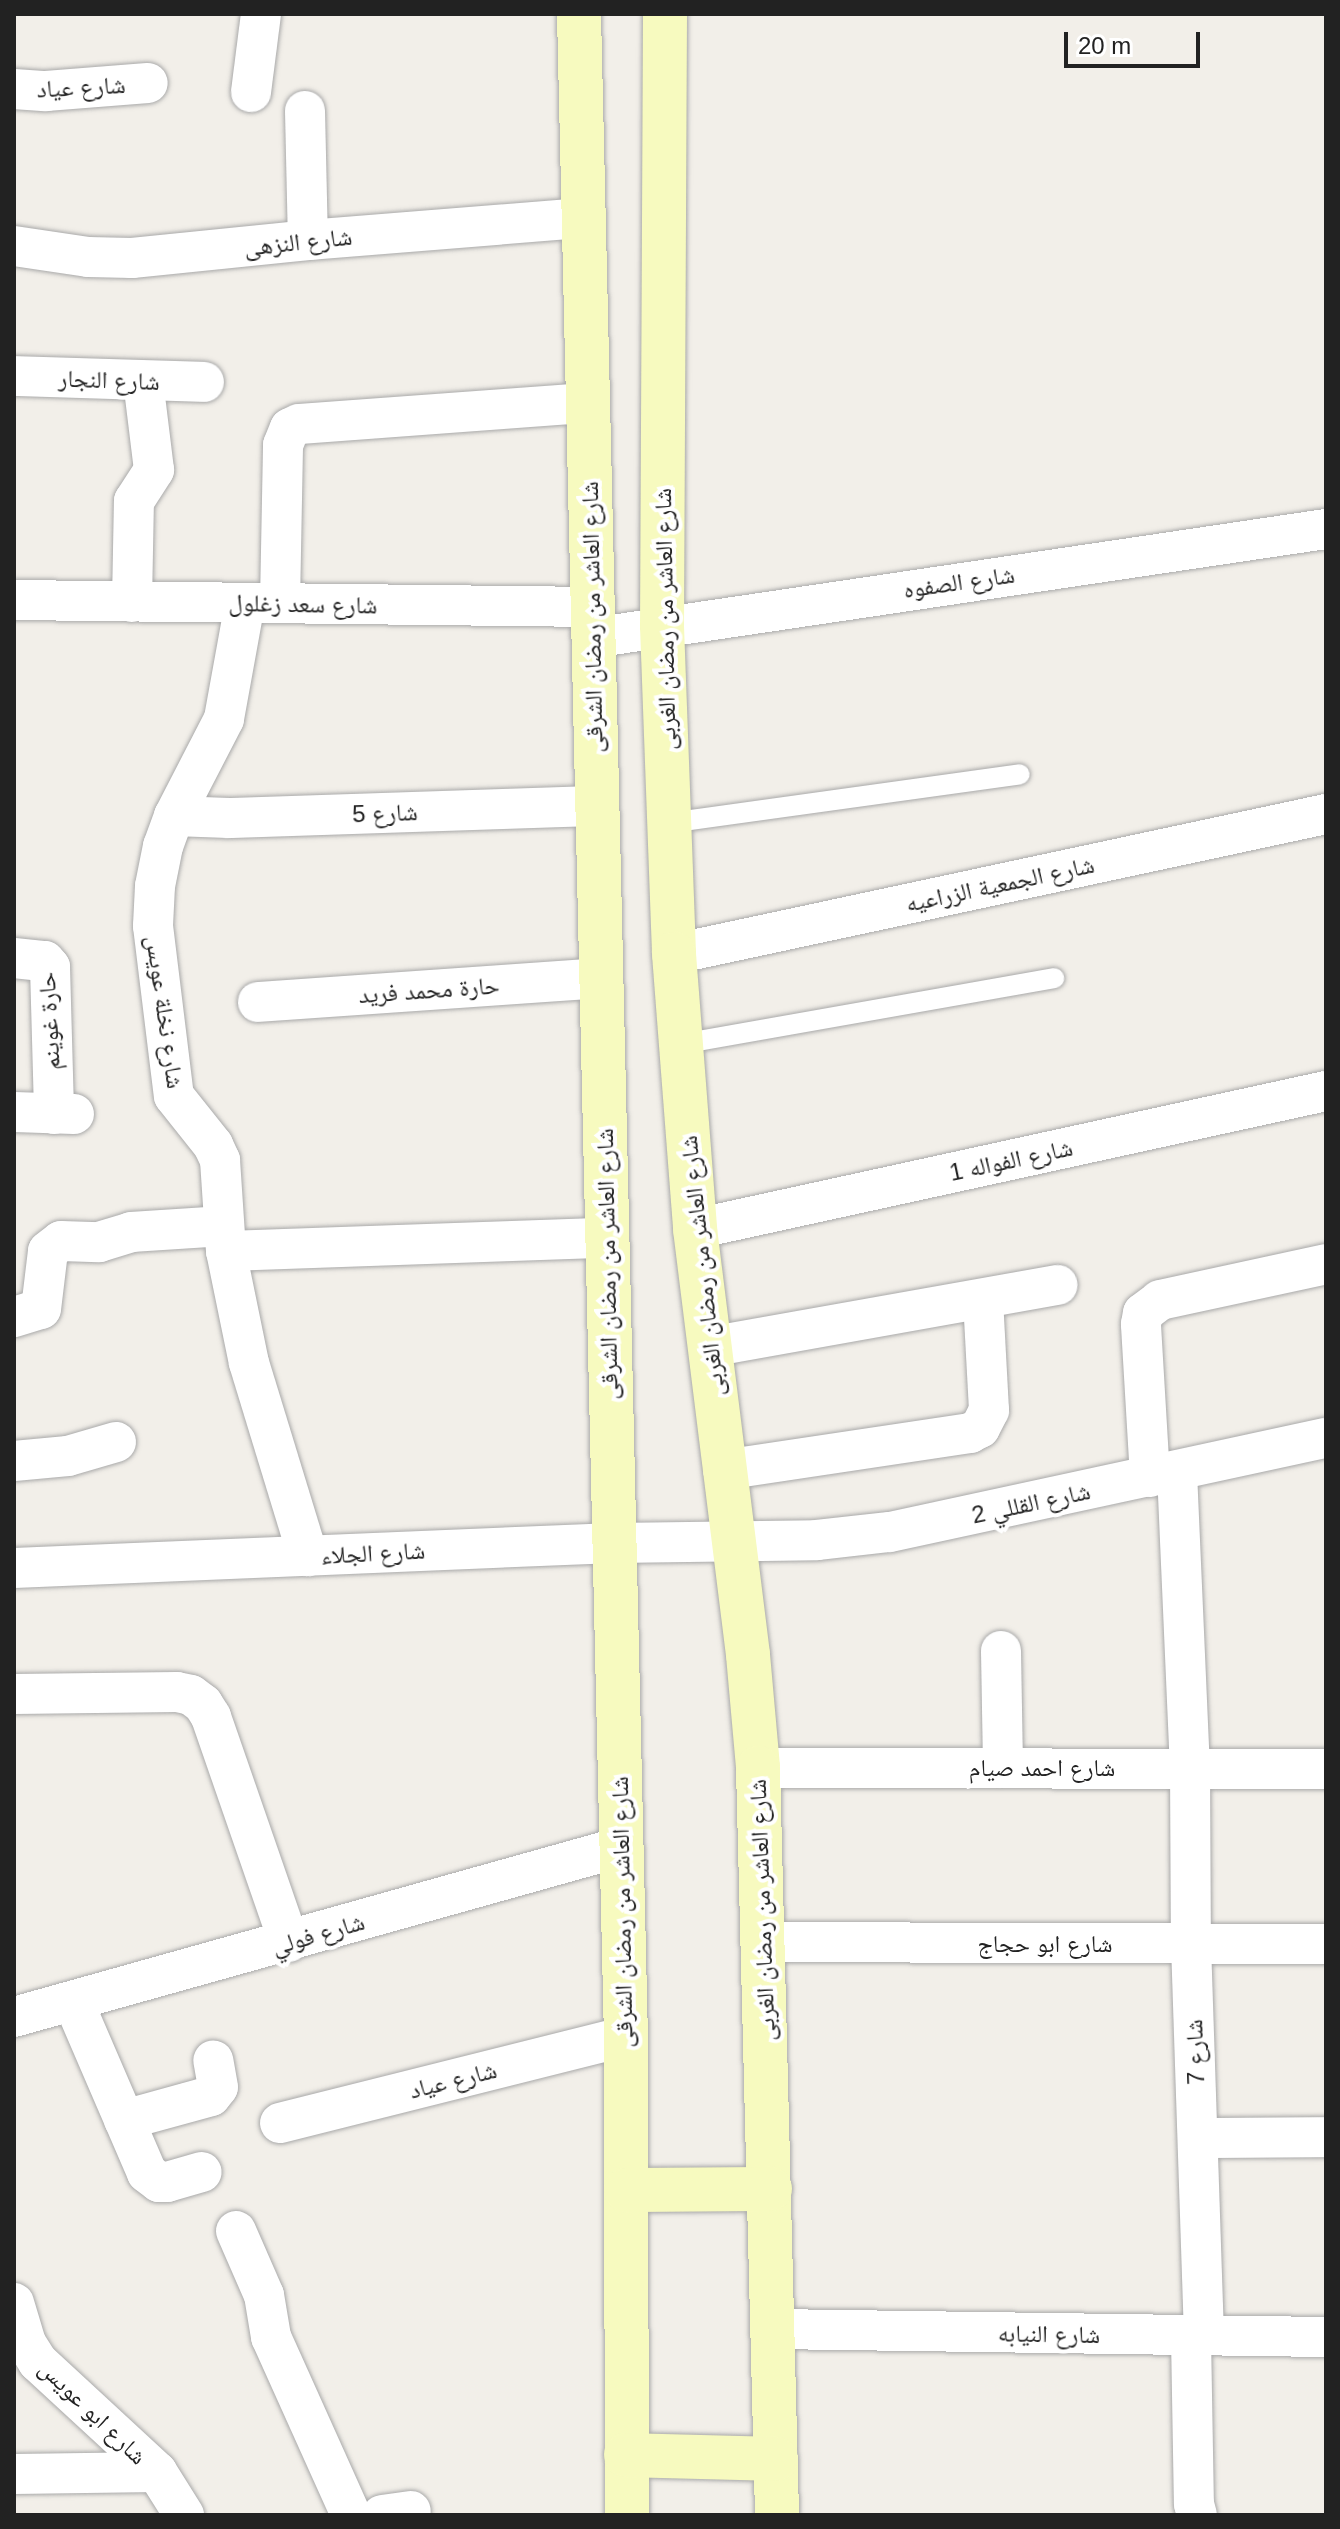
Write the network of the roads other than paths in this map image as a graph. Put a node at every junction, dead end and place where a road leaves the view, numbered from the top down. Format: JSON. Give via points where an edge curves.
{"nodes":[{"id":1,"x":261,"y":14,"type":"edge"},
{"id":2,"x":579,"y":14,"type":"edge"},
{"id":3,"x":665,"y":14,"type":"edge"},
{"id":4,"x":148,"y":83,"type":"dead end"},
{"id":5,"x":14,"y":89,"type":"edge"},
{"id":6,"x":251,"y":92,"type":"dead end"},
{"id":7,"x":305,"y":111,"type":"dead end"},
{"id":8,"x":583,"y":218,"type":"junction"},
{"id":9,"x":308,"y":240,"type":"junction"},
{"id":10,"x":14,"y":246,"type":"edge"},
{"id":11,"x":14,"y":376,"type":"edge"},
{"id":12,"x":143,"y":381,"type":"junction"},
{"id":13,"x":204,"y":382,"type":"dead end"},
{"id":14,"x":587,"y":403,"type":"junction"},
{"id":15,"x":1326,"y":529,"type":"edge"},
{"id":16,"x":14,"y":600,"type":"edge"},
{"id":17,"x":132,"y":602,"type":"junction"},
{"id":18,"x":262,"y":603,"type":"junction"},
{"id":19,"x":592,"y":622,"type":"junction"},
{"id":20,"x":662,"y":626,"type":"junction"},
{"id":21,"x":1020,"y":774,"type":"dead end"},
{"id":22,"x":596,"y":806,"type":"junction"},
{"id":23,"x":1326,"y":814,"type":"edge"},
{"id":24,"x":174,"y":816,"type":"junction"},
{"id":25,"x":669,"y":823,"type":"junction"},
{"id":26,"x":674,"y":954,"type":"junction"},
{"id":27,"x":14,"y":958,"type":"edge"},
{"id":28,"x":600,"y":978,"type":"junction"},
{"id":29,"x":1054,"y":978,"type":"dead end"},
{"id":30,"x":258,"y":1002,"type":"dead end"},
{"id":31,"x":681,"y":1044,"type":"junction"},
{"id":32,"x":1326,"y":1091,"type":"edge"},
{"id":33,"x":14,"y":1112,"type":"edge"},
{"id":34,"x":695,"y":1229,"type":"junction"},
{"id":35,"x":225,"y":1238,"type":"junction"},
{"id":36,"x":606,"y":1238,"type":"junction"},
{"id":37,"x":1326,"y":1264,"type":"edge"},
{"id":38,"x":1058,"y":1285,"type":"dead end"},
{"id":39,"x":983,"y":1299,"type":"junction"},
{"id":40,"x":14,"y":1317,"type":"edge"},
{"id":41,"x":709,"y":1347,"type":"junction"},
{"id":42,"x":1326,"y":1438,"type":"edge"},
{"id":43,"x":116,"y":1442,"type":"dead end"},
{"id":44,"x":14,"y":1461,"type":"edge"},
{"id":45,"x":723,"y":1470,"type":"junction"},
{"id":46,"x":1163,"y":1474,"type":"junction"},
{"id":47,"x":614,"y":1543,"type":"junction"},
{"id":48,"x":732,"y":1543,"type":"junction"},
{"id":49,"x":308,"y":1556,"type":"junction"},
{"id":50,"x":14,"y":1568,"type":"edge"},
{"id":51,"x":1001,"y":1651,"type":"dead end"},
{"id":52,"x":14,"y":1694,"type":"edge"},
{"id":53,"x":758,"y":1768,"type":"junction"},
{"id":54,"x":1003,"y":1768,"type":"junction"},
{"id":55,"x":1190,"y":1768,"type":"junction"},
{"id":56,"x":1326,"y":1769,"type":"edge"},
{"id":57,"x":621,"y":1847,"type":"junction"},
{"id":58,"x":289,"y":1942,"type":"junction"},
{"id":59,"x":764,"y":1942,"type":"junction"},
{"id":60,"x":1191,"y":1944,"type":"junction"},
{"id":61,"x":1326,"y":1944,"type":"edge"},
{"id":62,"x":73,"y":2001,"type":"junction"},
{"id":63,"x":14,"y":2017,"type":"edge"},
{"id":64,"x":626,"y":2036,"type":"junction"},
{"id":65,"x":213,"y":2060,"type":"dead end"},
{"id":66,"x":124,"y":2120,"type":"junction"},
{"id":67,"x":280,"y":2123,"type":"dead end"},
{"id":68,"x":1326,"y":2137,"type":"edge"},
{"id":69,"x":1198,"y":2138,"type":"junction"},
{"id":70,"x":202,"y":2172,"type":"dead end"},
{"id":71,"x":770,"y":2189,"type":"junction"},
{"id":72,"x":626,"y":2190,"type":"junction"},
{"id":73,"x":236,"y":2231,"type":"dead end"},
{"id":74,"x":14,"y":2303,"type":"edge"},
{"id":75,"x":773,"y":2329,"type":"junction"},
{"id":76,"x":1198,"y":2336,"type":"junction"},
{"id":77,"x":1326,"y":2337,"type":"edge"},
{"id":78,"x":26,"y":2361,"type":"edge"},
{"id":79,"x":626,"y":2455,"type":"junction"},
{"id":80,"x":776,"y":2459,"type":"junction"},
{"id":81,"x":157,"y":2472,"type":"junction"},
{"id":82,"x":14,"y":2474,"type":"edge"},
{"id":83,"x":184,"y":2515,"type":"edge"},
{"id":84,"x":351,"y":2515,"type":"edge"},
{"id":85,"x":627,"y":2515,"type":"edge"},
{"id":86,"x":777,"y":2515,"type":"edge"},
{"id":87,"x":1197,"y":2515,"type":"edge"}],
"edges":[{"from":1,"to":6,"type":"street"},
{"from":2,"to":8,"type":"street","name":"شارع العاشر من رمضان الشرقى"},
{"from":3,"to":20,"type":"street","name":"شارع العاشر من رمضان الغربى"},
{"from":4,"to":5,"type":"street","name":"شارع عياد"},
{"from":7,"to":9,"type":"street"},
{"from":8,"to":9,"type":"street","name":"شارع النزهى"},
{"from":8,"to":14,"type":"street","name":"شارع العاشر من رمضان الشرقى"},
{"from":9,"to":10,"type":"street","name":"شارع النزهى","via":[[132,258]]},
{"from":11,"to":12,"type":"street","name":"شارع النجار"},
{"from":12,"to":13,"type":"street","name":"شارع النجار"},
{"from":12,"to":17,"type":"street","via":[[154,470],[134,501]]},
{"from":14,"to":18,"type":"street","name":"شارع نخلة عويس","via":[[290,428],[283,445]]},
{"from":14,"to":19,"type":"street","name":"شارع العاشر من رمضان الشرقى"},
{"from":15,"to":20,"type":"street","name":"شارع الصفوه"},
{"from":16,"to":17,"type":"street","name":"شارع سعد زغلول"},
{"from":17,"to":18,"type":"street","name":"شارع سعد زغلول"},
{"from":18,"to":19,"type":"street","name":"شارع سعد زغلول"},
{"from":18,"to":24,"type":"street","name":"شارع نخلة عويس","via":[[224,719]]},
{"from":19,"to":20,"type":"street","name":"شارع الصفوه"},
{"from":19,"to":22,"type":"street","name":"شارع العاشر من رمضان الشرقى"},
{"from":20,"to":25,"type":"street","name":"شارع العاشر من رمضان الغربى"},
{"from":21,"to":25,"type":"lane"},
{"from":22,"to":24,"type":"street","name":"شارع 5"},
{"from":22,"to":28,"type":"street","name":"شارع العاشر من رمضان الشرقى"},
{"from":23,"to":26,"type":"street","name":"شارع الجمعية الزراعيه"},
{"from":24,"to":35,"type":"street","name":"شارع نخلة عويس","via":[[155,886],[153,926],[169,1070],[174,1096],[220,1160]]},
{"from":25,"to":26,"type":"street","name":"شارع العاشر من رمضان الغربى"},
{"from":26,"to":31,"type":"street","name":"شارع العاشر من رمضان الغربى"},
{"from":27,"to":33,"type":"street","name":"حارة غوينم","via":[[45,961],[50,967],[64,1114]]},
{"from":28,"to":30,"type":"street","name":"حارة محمد فريد"},
{"from":28,"to":36,"type":"street","name":"شارع العاشر من رمضان الشرقى"},
{"from":29,"to":31,"type":"lane"},
{"from":31,"to":34,"type":"street","name":"شارع العاشر من رمضان الغربى"},
{"from":32,"to":34,"type":"street","name":"شارع الفواله 1"},
{"from":34,"to":41,"type":"street","name":"شارع العاشر من رمضان الغربى"},
{"from":35,"to":36,"type":"street"},
{"from":35,"to":40,"type":"street","via":[[131,1232],[99,1242],[61,1241],[48,1251],[41,1309]]},
{"from":35,"to":49,"type":"street","name":"شارع نخلة عويس","via":[[249,1363]]},
{"from":36,"to":47,"type":"street","name":"شارع العاشر من رمضان الشرقى"},
{"from":37,"to":46,"type":"street","name":"شارع 7","via":[[1160,1300],[1143,1313]]},
{"from":38,"to":39,"type":"street"},
{"from":39,"to":41,"type":"street"},
{"from":39,"to":45,"type":"street","via":[[989,1410],[980,1428]]},
{"from":41,"to":45,"type":"street","name":"شارع العاشر من رمضان الغربى"},
{"from":42,"to":46,"type":"street","name":"شارع القللي 2"},
{"from":43,"to":44,"type":"street","via":[[68,1456]]},
{"from":45,"to":48,"type":"street","name":"شارع العاشر من رمضان الغربى"},
{"from":46,"to":48,"type":"street","name":"شارع القللي 2","via":[[890,1532]]},
{"from":46,"to":55,"type":"street","name":"شارع 7"},
{"from":47,"to":48,"type":"street","name":"شارع الجلاء"},
{"from":47,"to":49,"type":"street","name":"شارع الجلاء"},
{"from":47,"to":57,"type":"street","name":"شارع العاشر من رمضان الشرقى"},
{"from":48,"to":53,"type":"street","name":"شارع العاشر من رمضان الغربى"},
{"from":49,"to":50,"type":"street","name":"شارع الجلاء"},
{"from":51,"to":54,"type":"street"},
{"from":52,"to":58,"type":"street","via":[[177,1692],[203,1704]]},
{"from":53,"to":54,"type":"street","name":"شارع احمد صيام"},
{"from":53,"to":59,"type":"street","name":"شارع العاشر من رمضان الغربى"},
{"from":54,"to":55,"type":"street","name":"شارع احمد صيام"},
{"from":55,"to":56,"type":"street","name":"شارع احمد صيام"},
{"from":55,"to":60,"type":"street","name":"شارع 7"},
{"from":57,"to":58,"type":"street","name":"شارع فولي"},
{"from":57,"to":64,"type":"street","name":"شارع العاشر من رمضان الشرقى"},
{"from":58,"to":62,"type":"street","name":"شارع فولي"},
{"from":59,"to":60,"type":"street","name":"شارع ابو حجاج"},
{"from":59,"to":71,"type":"street","name":"شارع العاشر من رمضان الغربى"},
{"from":60,"to":61,"type":"street","name":"شارع ابو حجاج"},
{"from":60,"to":69,"type":"street","name":"شارع 7"},
{"from":62,"to":63,"type":"street","name":"شارع فولي"},
{"from":62,"to":66,"type":"street"},
{"from":64,"to":67,"type":"street","name":"شارع عياد"},
{"from":64,"to":72,"type":"street","name":"شارع العاشر من رمضان الشرقى"},
{"from":65,"to":66,"type":"street","via":[[218,2087],[211,2096]]},
{"from":66,"to":70,"type":"street","via":[[152,2178],[167,2182]]},
{"from":68,"to":69,"type":"street"},
{"from":69,"to":76,"type":"street","name":"شارع 7"},
{"from":71,"to":72,"type":"street"},
{"from":71,"to":75,"type":"street","name":"شارع العاشر من رمضان الغربى"},
{"from":72,"to":79,"type":"street","name":"شارع العاشر من رمضان الشرقى"},
{"from":73,"to":84,"type":"street","via":[[264,2295],[271,2337]]},
{"from":74,"to":78,"type":"street","name":"شارع ابو عويس"},
{"from":75,"to":76,"type":"street","name":"شارع النيابه"},
{"from":75,"to":80,"type":"street","name":"شارع العاشر من رمضان الغربى"},
{"from":76,"to":77,"type":"street","name":"شارع النيابه"},
{"from":76,"to":87,"type":"street","name":"شارع 7"},
{"from":78,"to":81,"type":"street","name":"شارع ابو عويس"},
{"from":79,"to":80,"type":"street"},
{"from":79,"to":85,"type":"street","name":"شارع العاشر من رمضان الشرقى"},
{"from":80,"to":86,"type":"street","name":"شارع العاشر من رمضان الغربى"},
{"from":81,"to":82,"type":"street"},
{"from":81,"to":83,"type":"street","name":"شارع ابو عويس"}]}
